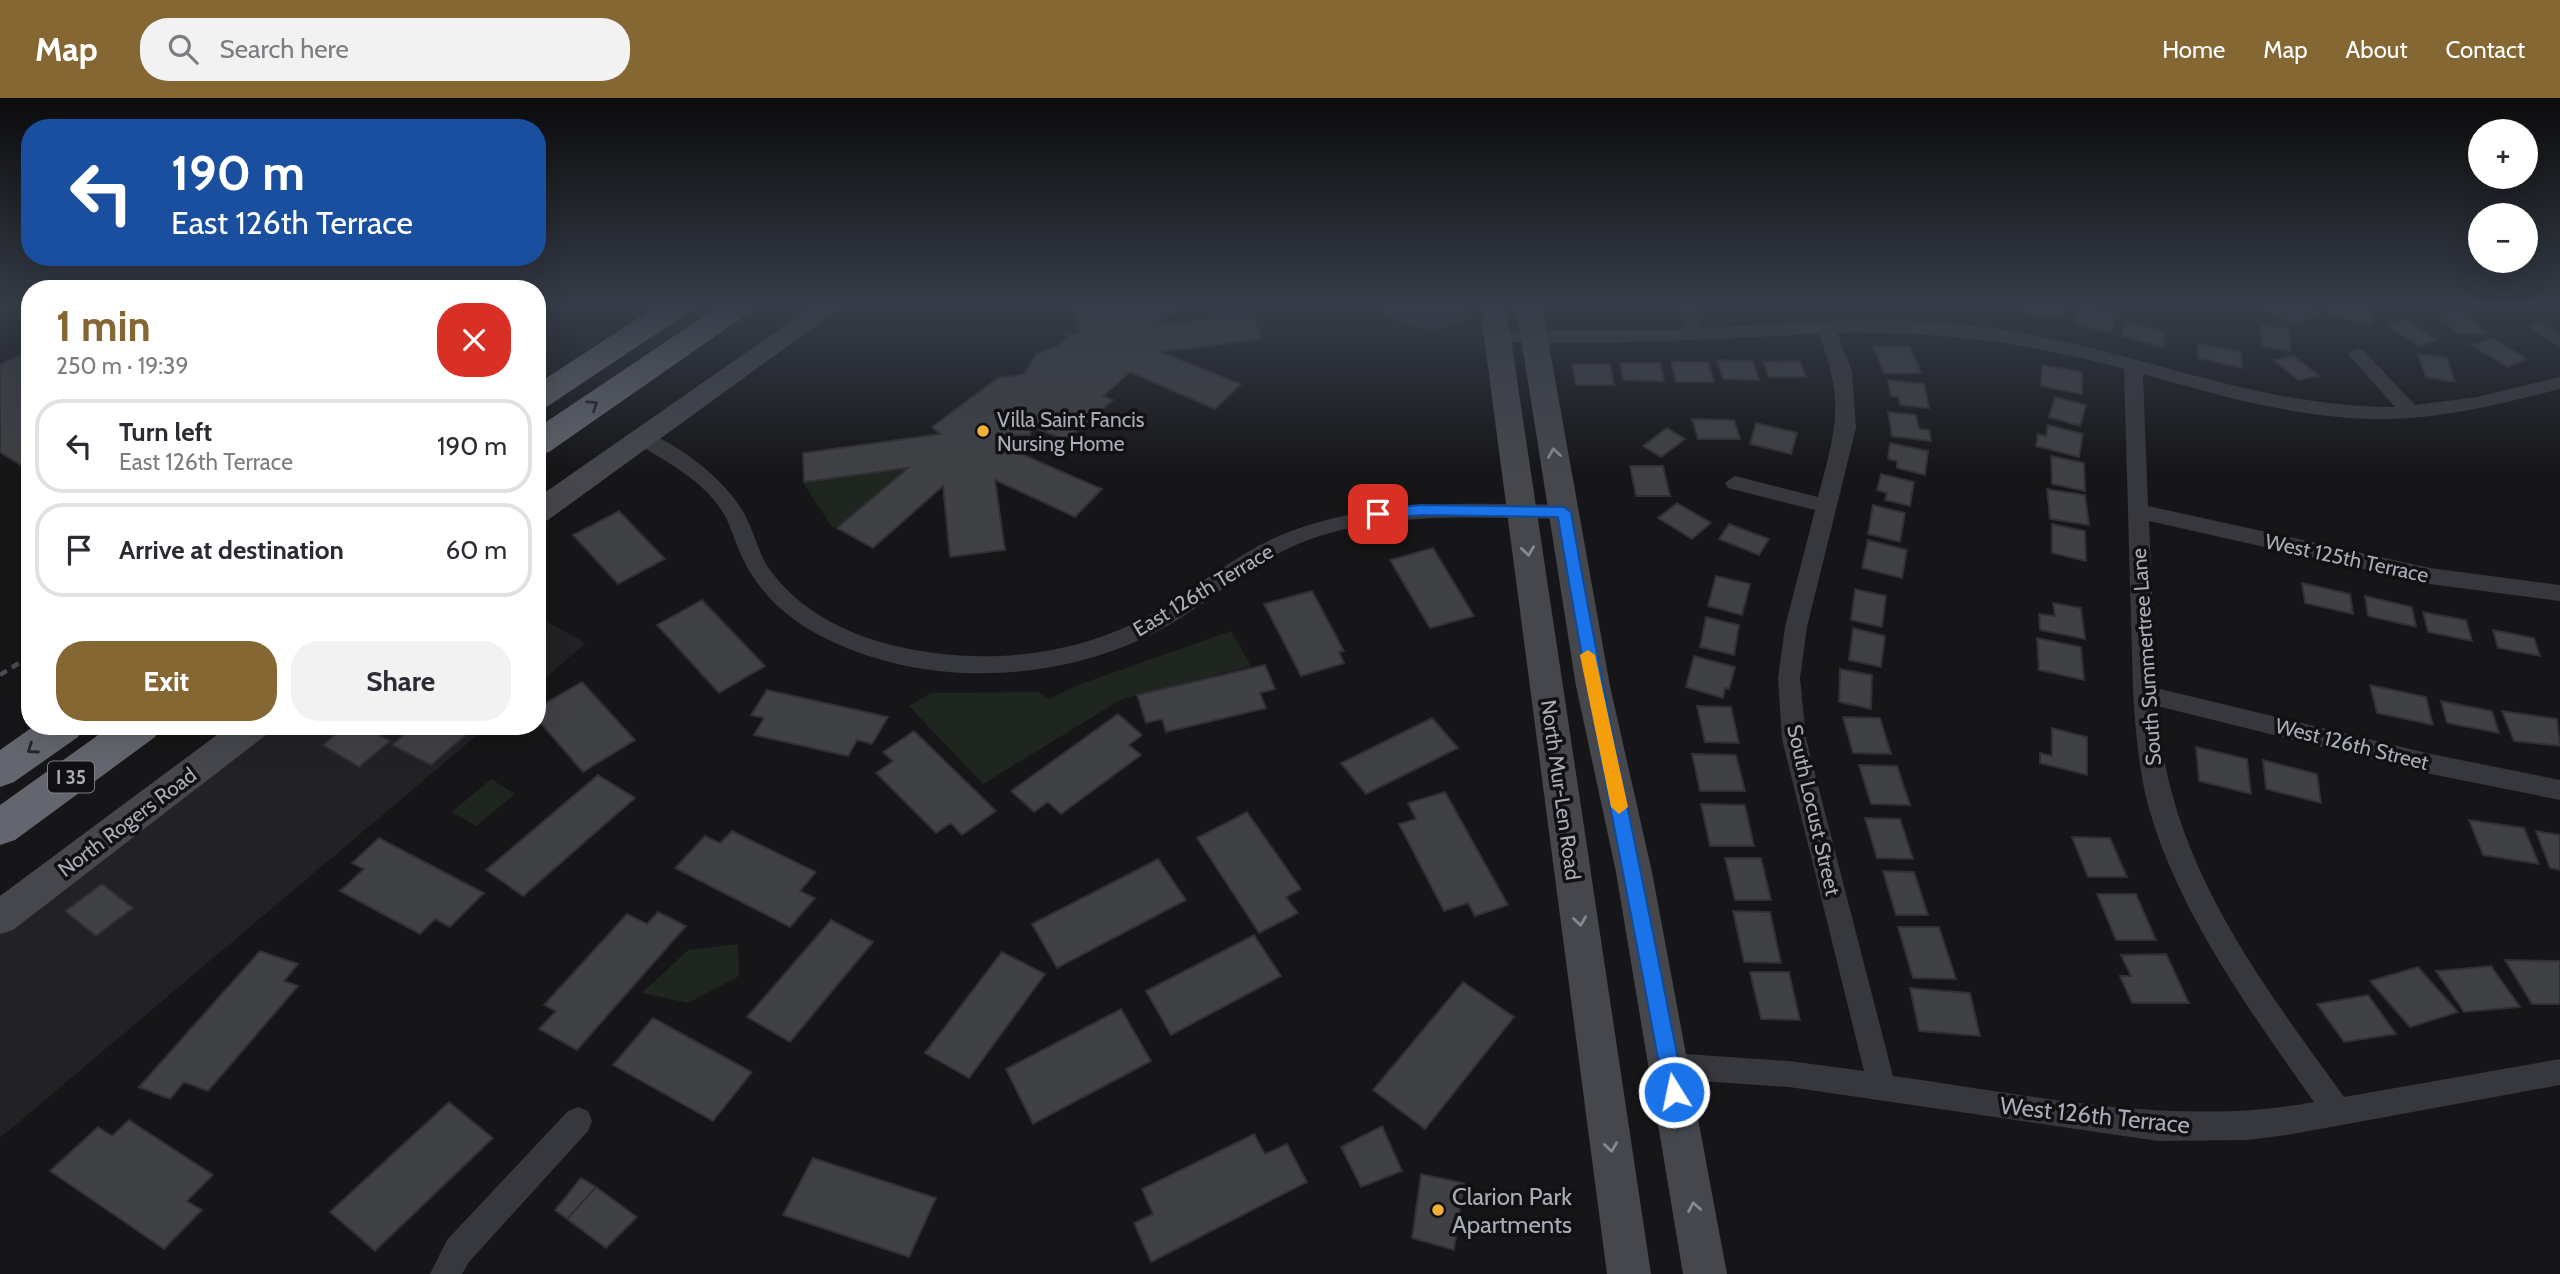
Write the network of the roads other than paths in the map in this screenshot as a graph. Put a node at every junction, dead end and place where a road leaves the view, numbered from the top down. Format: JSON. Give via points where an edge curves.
{"nodes":[{"id":1,"x":594,"y":361,"type":"edge"},
{"id":2,"x":659,"y":361,"type":"edge"},
{"id":3,"x":752,"y":361,"type":"edge"},
{"id":4,"x":1501,"y":361,"type":"edge"},
{"id":5,"x":1539,"y":361,"type":"edge"},
{"id":6,"x":1839,"y":361,"type":"edge"},
{"id":7,"x":2117,"y":361,"type":"edge"},
{"id":8,"x":2363,"y":361,"type":"edge"},
{"id":9,"x":2133,"y":365,"type":"junction"},
{"id":10,"x":2560,"y":383,"type":"edge"},
{"id":11,"x":546,"y":392,"type":"edge"},
{"id":12,"x":2410,"y":412,"type":"junction"},
{"id":13,"x":546,"y":438,"type":"edge"},
{"id":14,"x":642,"y":438,"type":"junction"},
{"id":15,"x":1735,"y":483,"type":"dead end"},
{"id":16,"x":1825,"y":506,"type":"junction"},
{"id":17,"x":546,"y":507,"type":"edge"},
{"id":18,"x":2137,"y":511,"type":"junction"},
{"id":19,"x":1522,"y":512,"type":"junction"},
{"id":20,"x":1564,"y":512,"type":"junction"},
{"id":21,"x":2560,"y":593,"type":"edge"},
{"id":22,"x":2145,"y":694,"type":"junction"},
{"id":23,"x":51,"y":735,"type":"edge"},
{"id":24,"x":129,"y":735,"type":"edge"},
{"id":25,"x":242,"y":735,"type":"edge"},
{"id":26,"x":0,"y":771,"type":"edge"},
{"id":27,"x":2560,"y":790,"type":"edge"},
{"id":28,"x":0,"y":828,"type":"edge"},
{"id":29,"x":0,"y":918,"type":"edge"},
{"id":30,"x":1670,"y":1066,"type":"junction"},
{"id":31,"x":2559,"y":1074,"type":"edge"},
{"id":32,"x":1882,"y":1088,"type":"junction"},
{"id":33,"x":2337,"y":1111,"type":"junction"},
{"id":34,"x":578,"y":1121,"type":"dead end"},
{"id":35,"x":445,"y":1274,"type":"edge"},
{"id":36,"x":1629,"y":1274,"type":"edge"},
{"id":37,"x":1705,"y":1274,"type":"edge"}],
"edges":[{"from":1,"to":11,"type":"highway"},
{"from":13,"to":2,"type":"highway","one_way":true},
{"from":3,"to":14,"type":"main road"},
{"from":4,"to":19,"type":"main road","name":"North Mur-Len Road"},
{"from":20,"to":5,"type":"main road","one_way":true},
{"from":6,"to":16,"type":"street","name":"South Locust Street","via":[[1846,428]]},
{"from":7,"to":9,"type":"street"},
{"from":8,"to":12,"type":"street"},
{"from":9,"to":12,"type":"street","via":[[2306,408],[2370,414]]},
{"from":9,"to":18,"type":"street","name":"South Summertree Lane"},
{"from":10,"to":12,"type":"street","via":[[2463,408]]},
{"from":14,"to":17,"type":"main road"},
{"from":14,"to":19,"type":"street","name":"East 126th Terrace","via":[[709,482],[736,517],[749,550],[772,586],[788,603],[826,629],[910,658],[989,664],[1069,654],[1147,628],[1253,558],[1327,526],[1364,516],[1421,510]]},
{"from":15,"to":16,"type":"street"},
{"from":16,"to":32,"type":"street","name":"South Locust Street","via":[[1796,627],[1789,678],[1794,739]]},
{"from":18,"to":21,"type":"street","name":"West 125th Terrace","via":[[2430,576]]},
{"from":18,"to":22,"type":"street","name":"South Summertree Lane"},
{"from":19,"to":20,"type":"street","name":"East 126th Terrace"},
{"from":19,"to":36,"type":"main road","name":"North Mur-Len Road","one_way":true},
{"from":20,"to":30,"type":"main road","via":[[1593,686]]},
{"from":22,"to":27,"type":"street","name":"West 126th Street","via":[[2431,764]]},
{"from":22,"to":33,"type":"street","name":"South Summertree Lane","via":[[2156,786],[2182,861],[2218,930]]},
{"from":23,"to":26,"type":"highway","number":"I 35","one_way":true},
{"from":24,"to":28,"type":"highway","number":"I 35"},
{"from":25,"to":29,"type":"main road","name":"North Rogers Road"},
{"from":30,"to":32,"type":"street","name":"West 126th Terrace","via":[[1789,1074]]},
{"from":37,"to":30,"type":"main road","one_way":true},
{"from":31,"to":33,"type":"street","name":"West 126th Terrace","via":[[2531,1075]]},
{"from":32,"to":33,"type":"street","name":"West 126th Terrace","via":[[2158,1127],[2248,1126]]},
{"from":34,"to":35,"type":"street","via":[[458,1251]]}]}
